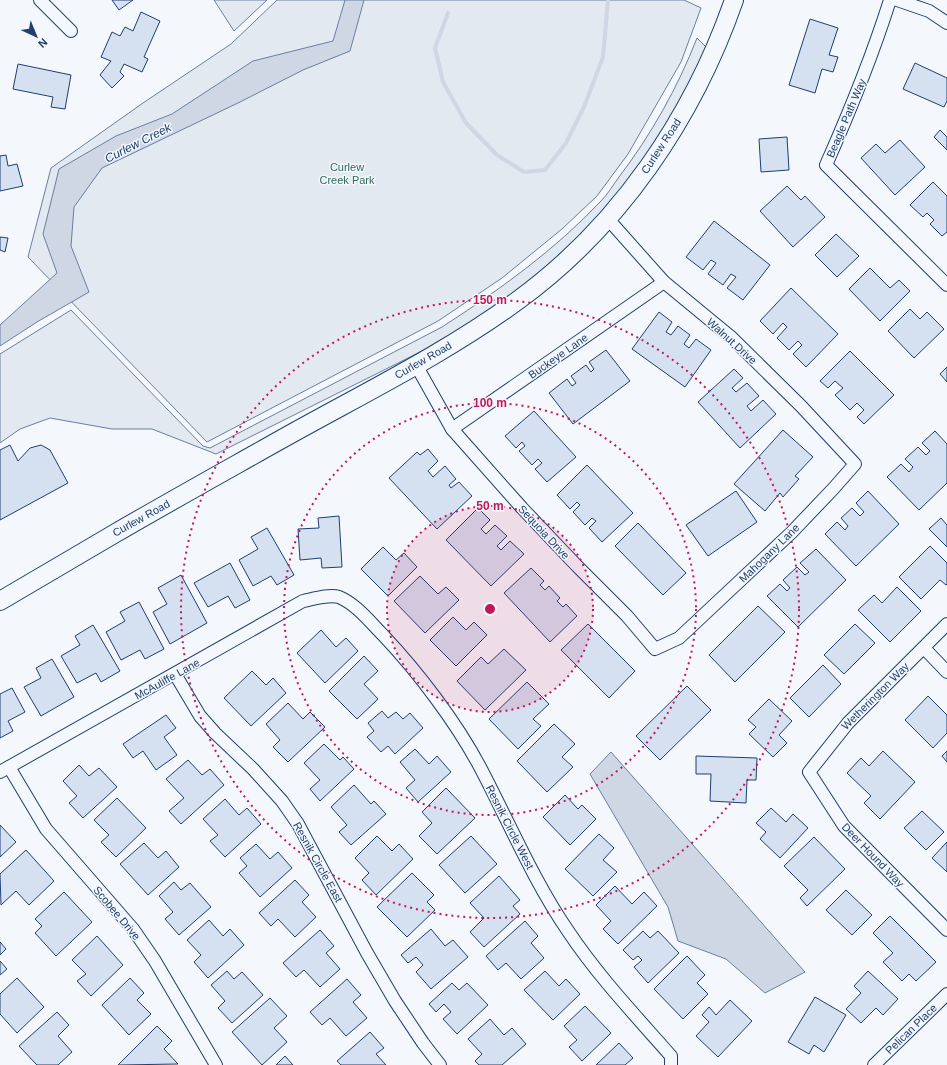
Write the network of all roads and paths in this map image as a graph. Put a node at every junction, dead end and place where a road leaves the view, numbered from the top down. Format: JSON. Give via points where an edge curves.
{"nodes":[{"id":1,"x":40,"y":0,"type":"edge"},
{"id":2,"x":734,"y":0,"type":"edge"},
{"id":3,"x":890,"y":0,"type":"edge"},
{"id":4,"x":897,"y":0,"type":"edge"},
{"id":5,"x":947,"y":23,"type":"edge"},
{"id":6,"x":71,"y":31,"type":"dead end"},
{"id":7,"x":608,"y":219,"type":"junction"},
{"id":8,"x":664,"y":282,"type":"junction"},
{"id":9,"x":947,"y":285,"type":"edge"},
{"id":10,"x":416,"y":365,"type":"junction"},
{"id":11,"x":452,"y":429,"type":"junction"},
{"id":12,"x":855,"y":464,"type":"joint"},
{"id":13,"x":338,"y":597,"type":"joint"},
{"id":14,"x":0,"y":601,"type":"edge"},
{"id":15,"x":947,"y":624,"type":"edge"},
{"id":16,"x":679,"y":638,"type":"joint"},
{"id":17,"x":924,"y":648,"type":"junction"},
{"id":18,"x":947,"y":672,"type":"edge"},
{"id":19,"x":175,"y":674,"type":"junction"},
{"id":20,"x":4,"y":770,"type":"edge"},
{"id":21,"x":809,"y":772,"type":"joint"},
{"id":22,"x":947,"y":930,"type":"edge"},
{"id":23,"x":947,"y":994,"type":"edge"},
{"id":24,"x":216,"y":1065,"type":"edge"},
{"id":25,"x":440,"y":1065,"type":"edge"},
{"id":26,"x":671,"y":1065,"type":"edge"},
{"id":27,"x":874,"y":1065,"type":"edge"}],
"edges":[{"from":1,"to":6,"type":"street"},
{"from":2,"to":7,"type":"main road","name":"Curlew Road","via":[[700,81],[671,134],[653,162]]},
{"from":3,"to":9,"type":"street","name":"Beagle Path Way","via":[[854,101],[826,165]]},
{"from":4,"to":5,"type":"street","via":[[929,11]]},
{"from":7,"to":8,"type":"street","name":"Walnut Drive"},
{"from":7,"to":10,"type":"main road","name":"Curlew Road","via":[[550,275],[518,300],[482,326]]},
{"from":8,"to":11,"type":"street","name":"Buckeye Lane"},
{"from":8,"to":12,"type":"street","name":"Walnut Drive","via":[[732,338]]},
{"from":10,"to":11,"type":"street","name":"Sequoia Drive"},
{"from":10,"to":14,"type":"main road","name":"Curlew Road","via":[[112,534]]},
{"from":11,"to":16,"type":"street","name":"Sequoia Drive","via":[[522,508],[655,648]]},
{"from":12,"to":16,"type":"street","name":"Mahogany Lane","via":[[792,532]]},
{"from":13,"to":19,"type":"street","name":"McAuliffe Lane","via":[[303,601]]},
{"from":13,"to":26,"type":"street","name":"Resnik Circle West","via":[[361,612],[403,656],[457,729],[480,766],[535,876],[567,931],[599,974],[671,1056]]},
{"from":15,"to":17,"type":"street","name":"Wetherington Way"},
{"from":17,"to":18,"type":"street"},
{"from":17,"to":21,"type":"street","name":"Wetherington Way","via":[[848,723]]},
{"from":19,"to":20,"type":"street","name":"McAuliffe Lane"},
{"from":19,"to":25,"type":"street","name":"Resnik Circle East","via":[[200,716],[253,769],[282,801],[298,824],[395,1001]]},
{"from":20,"to":24,"type":"street","name":"Scobee Drive","via":[[46,829],[133,929]]},
{"from":21,"to":22,"type":"street","name":"Deer Hound Way","via":[[844,826]]},
{"from":23,"to":27,"type":"street","name":"Pelican Place"}]}
